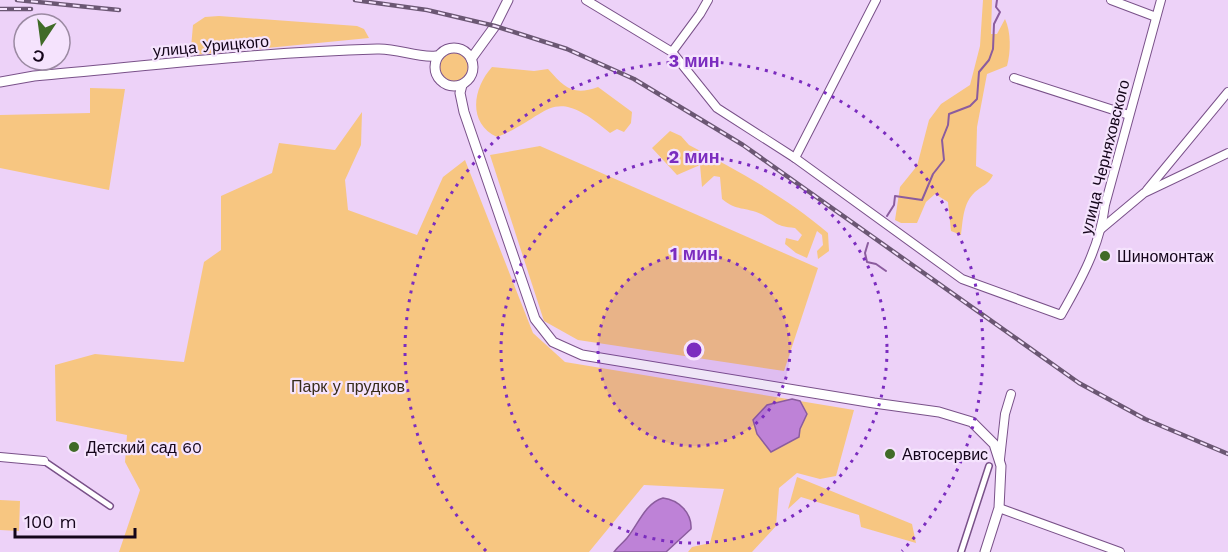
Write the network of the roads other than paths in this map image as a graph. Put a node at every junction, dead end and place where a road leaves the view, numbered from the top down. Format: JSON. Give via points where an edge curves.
{"nodes":[{"id":1,"x":508,"y":0,"type":"edge"},
{"id":2,"x":586,"y":0,"type":"edge"},
{"id":3,"x":708,"y":0,"type":"edge"},
{"id":4,"x":876,"y":0,"type":"edge"},
{"id":5,"x":1111,"y":0,"type":"edge"},
{"id":6,"x":1161,"y":0,"type":"edge"},
{"id":7,"x":1156,"y":17,"type":"junction"},
{"id":8,"x":672,"y":52,"type":"junction"},
{"id":9,"x":471,"y":54,"type":"junction"},
{"id":10,"x":435,"y":61,"type":"junction"},
{"id":11,"x":1014,"y":78,"type":"dead end"},
{"id":12,"x":0,"y":82,"type":"edge"},
{"id":13,"x":459,"y":88,"type":"junction"},
{"id":14,"x":1228,"y":92,"type":"edge"},
{"id":15,"x":1129,"y":116,"type":"junction"},
{"id":16,"x":1228,"y":153,"type":"edge"},
{"id":17,"x":795,"y":158,"type":"junction"},
{"id":18,"x":1144,"y":193,"type":"junction"},
{"id":19,"x":1101,"y":229,"type":"junction"},
{"id":20,"x":1011,"y":394,"type":"dead end"},
{"id":21,"x":0,"y":457,"type":"edge"},
{"id":22,"x":1000,"y":459,"type":"junction"},
{"id":23,"x":44,"y":461,"type":"joint"},
{"id":24,"x":989,"y":466,"type":"dead end"},
{"id":25,"x":110,"y":506,"type":"dead end"},
{"id":26,"x":999,"y":508,"type":"junction"},
{"id":27,"x":961,"y":552,"type":"edge"},
{"id":28,"x":985,"y":552,"type":"edge"},
{"id":29,"x":1120,"y":552,"type":"edge"}],
"edges":[{"from":1,"to":9,"type":"street"},
{"from":2,"to":8,"type":"street"},
{"from":3,"to":8,"type":"street"},
{"from":4,"to":17,"type":"street"},
{"from":5,"to":7,"type":"street"},
{"from":6,"to":7,"type":"street","name":"улица Черняховского"},
{"from":7,"to":15,"type":"street","name":"улица Черняховского"},
{"from":8,"to":17,"type":"street","via":[[717,108]]},
{"from":9,"to":10,"type":"street","via":[[454,48],[441,51]]},
{"from":9,"to":13,"type":"street","via":[[473,73]]},
{"from":10,"to":12,"type":"street","name":"улица Урицкого","via":[[401,50],[380,49],[34,76]]},
{"from":10,"to":13,"type":"street","via":[[440,80]]},
{"from":11,"to":15,"type":"street"},
{"from":13,"to":22,"type":"street","via":[[472,138],[535,319],[558,346],[582,355],[953,414],[979,427],[994,444]]},
{"from":14,"to":18,"type":"street"},
{"from":15,"to":19,"type":"street","name":"улица Черняховского"},
{"from":16,"to":18,"type":"street"},
{"from":17,"to":19,"type":"street","name":"улица Черняховского","via":[[962,279],[1061,315],[1084,275]]},
{"from":18,"to":19,"type":"street"},
{"from":20,"to":22,"type":"street"},
{"from":21,"to":23,"type":"street"},
{"from":22,"to":26,"type":"street"},
{"from":23,"to":25,"type":"street"},
{"from":24,"to":27,"type":"street"},
{"from":26,"to":28,"type":"street"},
{"from":26,"to":29,"type":"street"}]}
